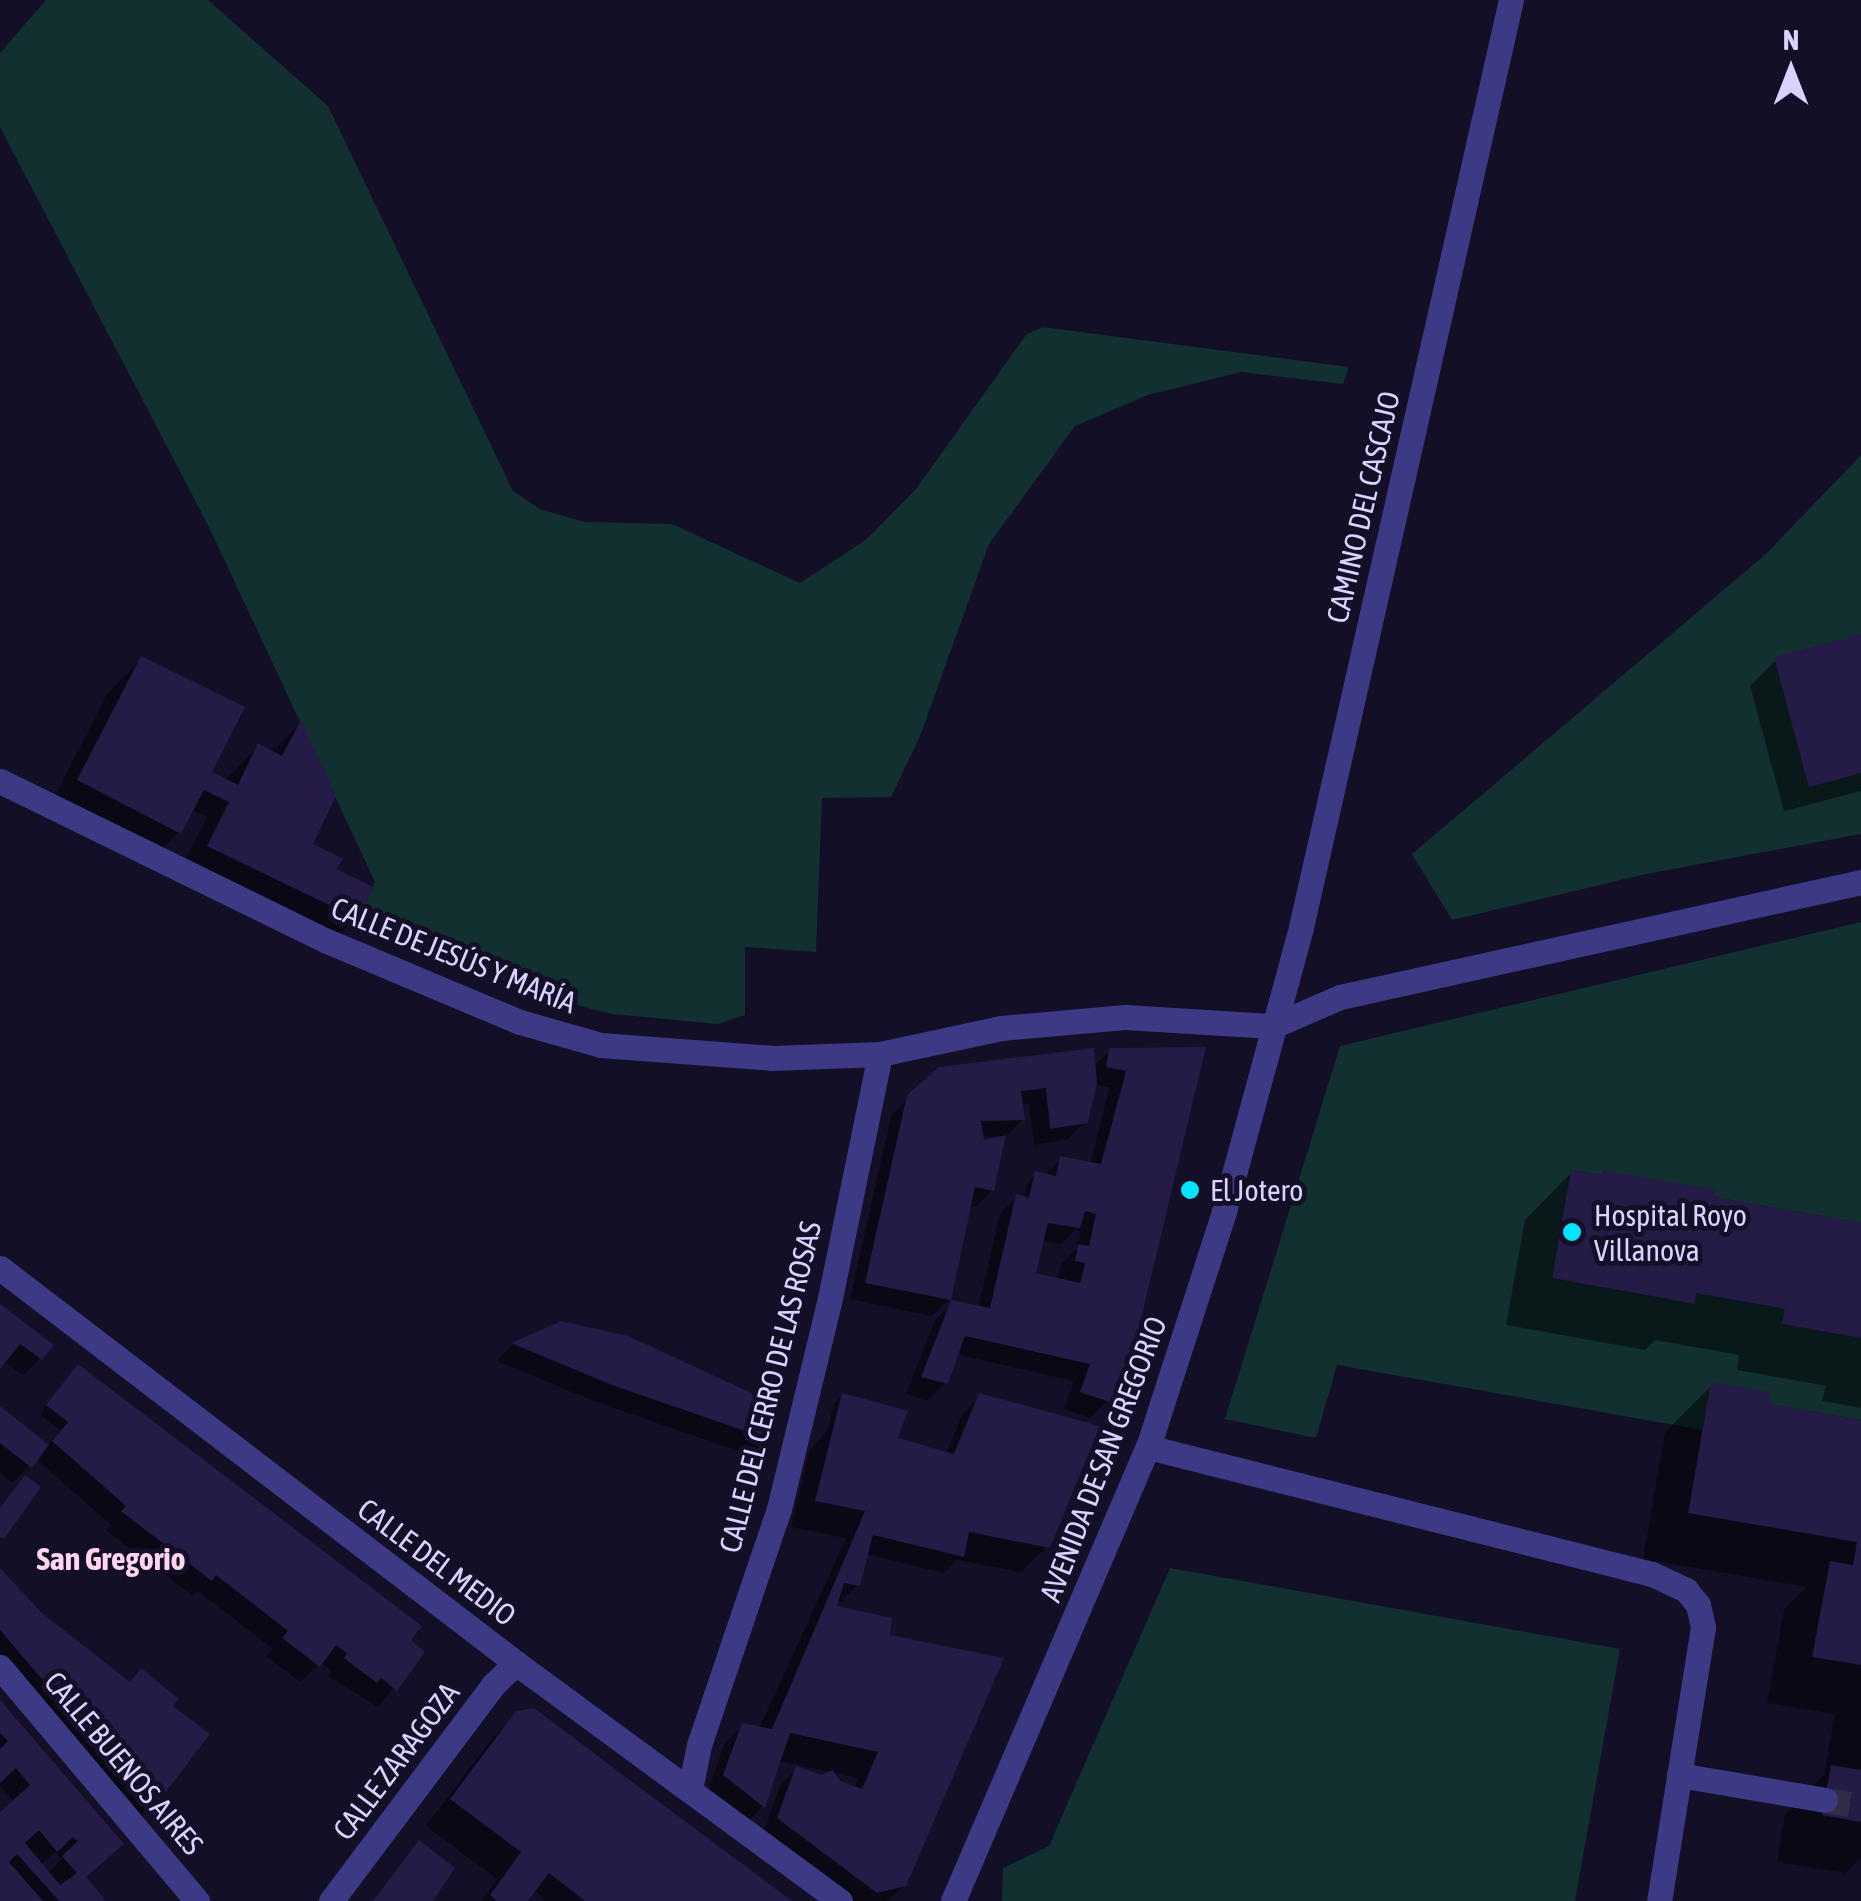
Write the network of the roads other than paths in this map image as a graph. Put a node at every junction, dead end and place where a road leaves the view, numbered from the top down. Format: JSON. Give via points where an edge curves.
{"nodes":[{"id":1,"x":1510,"y":0,"type":"edge"},
{"id":2,"x":0,"y":780,"type":"edge"},
{"id":3,"x":1861,"y":882,"type":"edge"},
{"id":4,"x":1274,"y":1026,"type":"junction"},
{"id":5,"x":880,"y":1054,"type":"junction"},
{"id":6,"x":0,"y":1268,"type":"edge"},
{"id":7,"x":1148,"y":1447,"type":"junction"},
{"id":8,"x":516,"y":1663,"type":"junction"},
{"id":9,"x":0,"y":1666,"type":"edge"},
{"id":10,"x":1679,"y":1776,"type":"junction"},
{"id":11,"x":690,"y":1789,"type":"junction"},
{"id":12,"x":1825,"y":1800,"type":"tunnel mouth"},
{"id":13,"x":197,"y":1901,"type":"edge"},
{"id":14,"x":331,"y":1901,"type":"edge"},
{"id":15,"x":840,"y":1901,"type":"edge"},
{"id":16,"x":953,"y":1901,"type":"edge"},
{"id":17,"x":1659,"y":1901,"type":"edge"}],
"edges":[{"from":1,"to":4,"type":"street","name":"CAMINO DEL CASCAJO","via":[[1302,927]]},
{"from":2,"to":5,"type":"street","name":"CALLE DE JESÚS Y MARÍA","via":[[327,941],[559,1036],[753,1057]]},
{"from":3,"to":4,"type":"street","via":[[1340,996]]},
{"from":4,"to":5,"type":"street","name":"CALLE DE JESÚS Y MARÍA","via":[[1125,1016],[1000,1028]]},
{"from":4,"to":7,"type":"street","name":"AVENIDA DE SAN GREGORIO","via":[[1224,1211]]},
{"from":5,"to":11,"type":"street","name":"CALLE DEL CERRO DE LAS ROSAS","via":[[779,1510]]},
{"from":6,"to":8,"type":"street","name":"CALLE DEL MEDIO"},
{"from":7,"to":10,"type":"street","via":[[1652,1574],[1686,1590],[1703,1627]]},
{"from":7,"to":16,"type":"street","name":"AVENIDA DE SAN GREGORIO"},
{"from":8,"to":11,"type":"street","name":"CALLE DEL MEDIO"},
{"from":8,"to":14,"type":"street","name":"CALLE ZARAGOZA"},
{"from":9,"to":13,"type":"street","name":"CALLE BUENOS AIRES"},
{"from":10,"to":12,"type":"street"},
{"from":10,"to":17,"type":"street"},
{"from":11,"to":15,"type":"street","name":"CALLE DEL MEDIO"}]}
